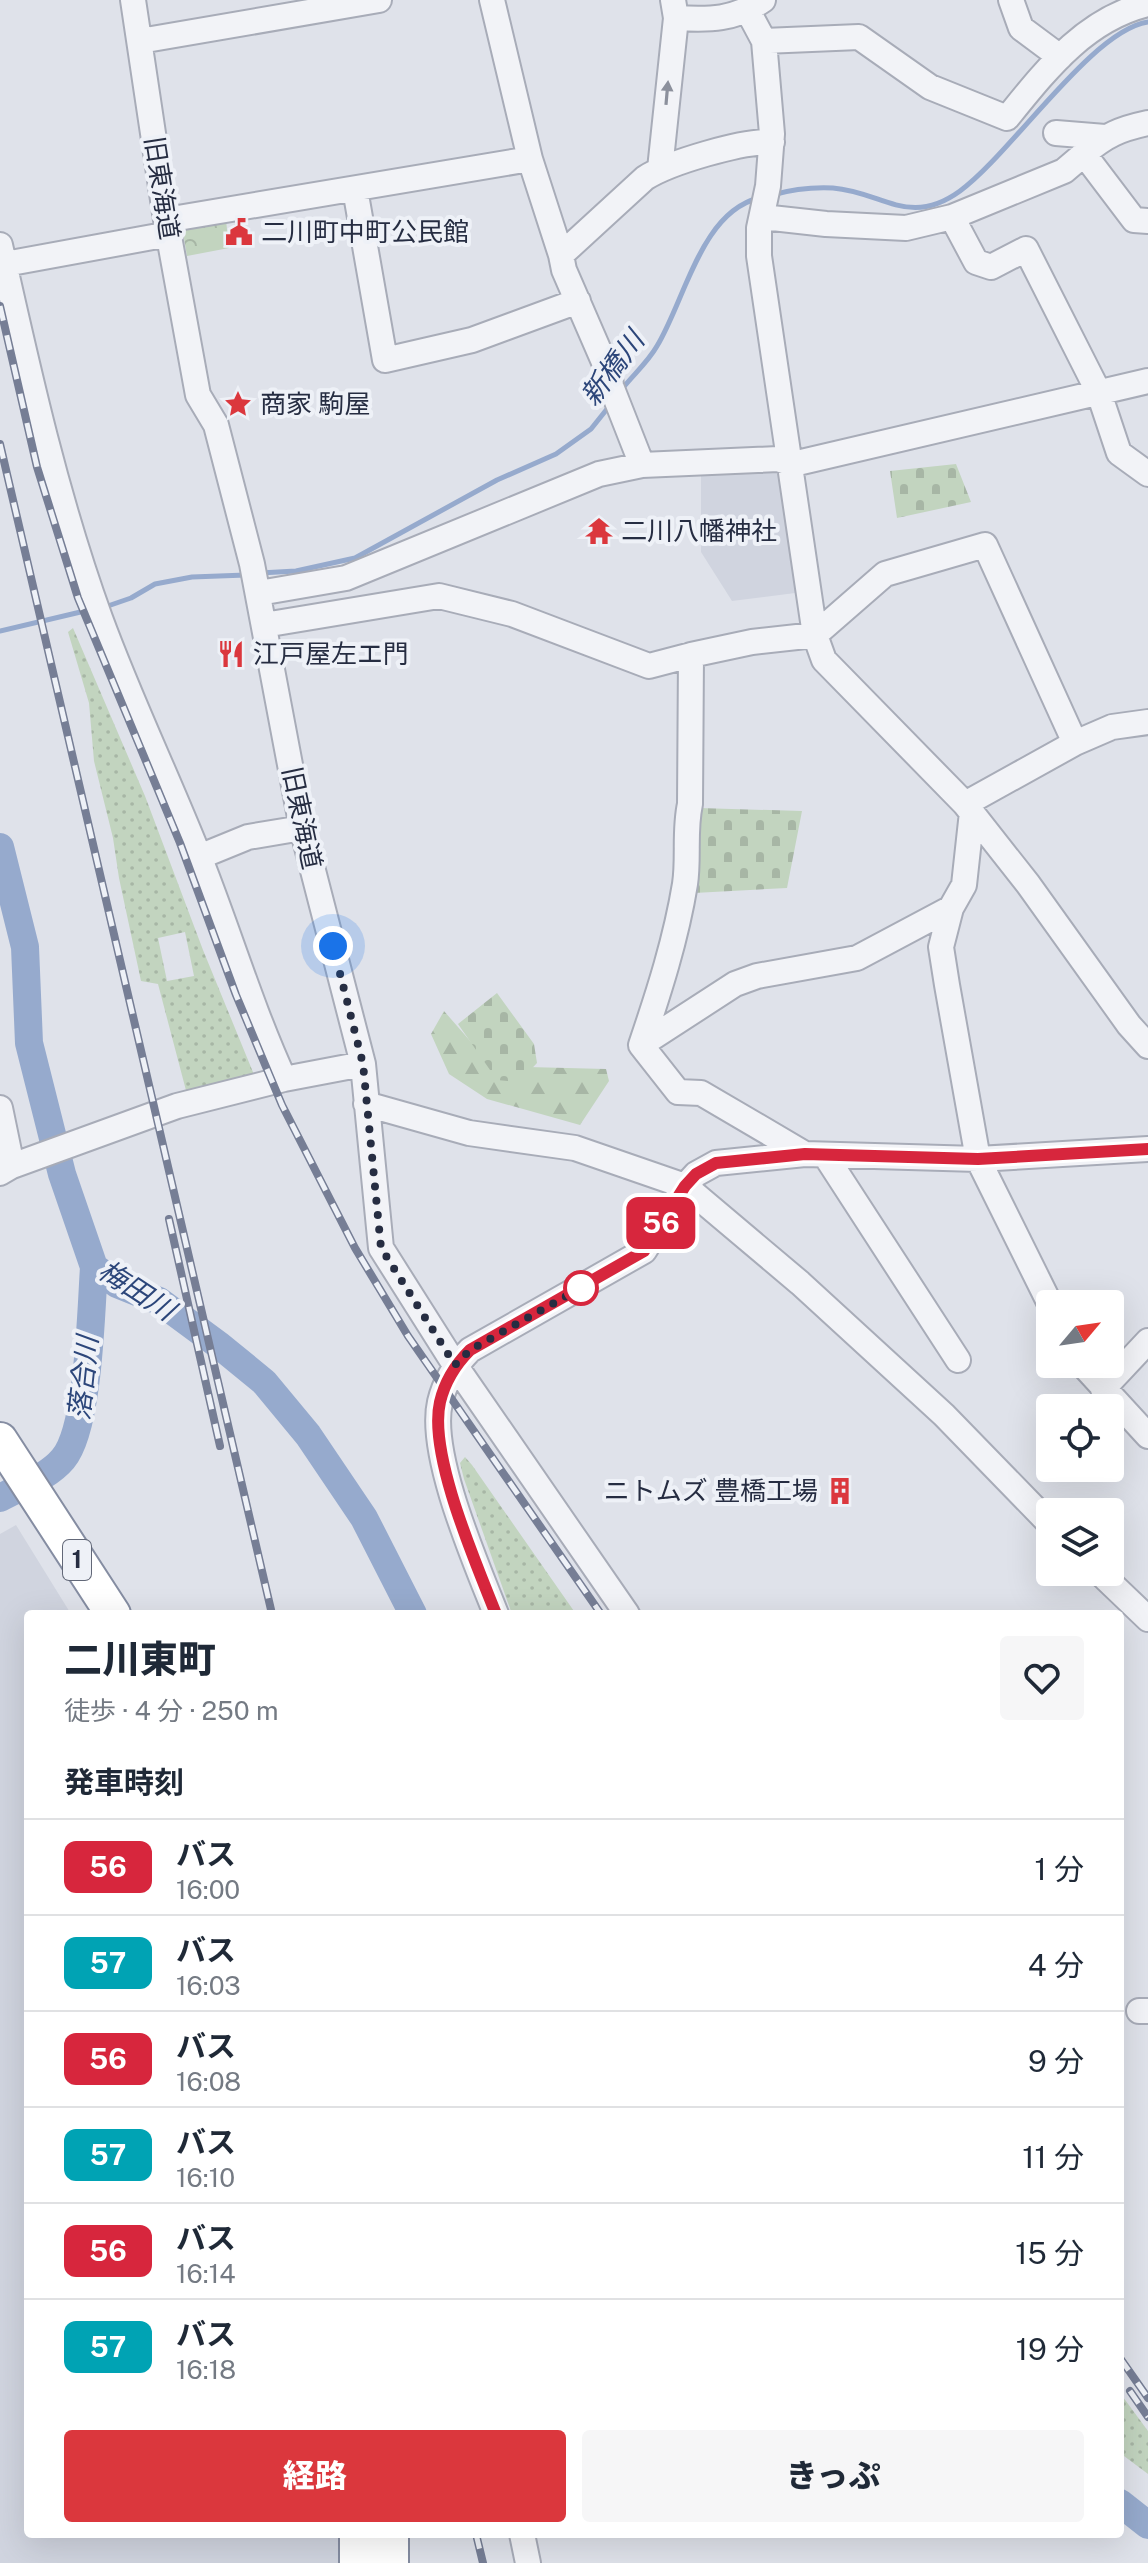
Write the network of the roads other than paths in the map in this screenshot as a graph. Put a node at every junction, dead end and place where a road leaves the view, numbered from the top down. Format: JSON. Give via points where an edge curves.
{"nodes":[{"id":1,"x":133,"y":0,"type":"edge"},
{"id":2,"x":379,"y":0,"type":"edge"},
{"id":3,"x":492,"y":0,"type":"edge"},
{"id":4,"x":1011,"y":0,"type":"edge"},
{"id":5,"x":1148,"y":4,"type":"edge"},
{"id":6,"x":755,"y":5,"type":"edge"},
{"id":7,"x":674,"y":9,"type":"edge"},
{"id":8,"x":140,"y":41,"type":"junction"},
{"id":9,"x":764,"y":41,"type":"junction"},
{"id":10,"x":1060,"y":57,"type":"junction"},
{"id":11,"x":1148,"y":123,"type":"edge"},
{"id":12,"x":1056,"y":133,"type":"dead end"},
{"id":13,"x":1105,"y":137,"type":"junction"},
{"id":14,"x":772,"y":142,"type":"junction"},
{"id":15,"x":1084,"y":154,"type":"junction"},
{"id":16,"x":530,"y":159,"type":"junction"},
{"id":17,"x":660,"y":169,"type":"junction"},
{"id":18,"x":355,"y":189,"type":"junction"},
{"id":19,"x":762,"y":215,"type":"junction"},
{"id":20,"x":952,"y":217,"type":"junction"},
{"id":21,"x":1148,"y":221,"type":"edge"},
{"id":22,"x":168,"y":227,"type":"junction"},
{"id":23,"x":561,"y":255,"type":"junction"},
{"id":24,"x":1,"y":258,"type":"edge"},
{"id":25,"x":578,"y":301,"type":"junction"},
{"id":26,"x":1148,"y":381,"type":"edge"},
{"id":27,"x":1099,"y":393,"type":"junction"},
{"id":28,"x":788,"y":463,"type":"junction"},
{"id":29,"x":642,"y":465,"type":"junction"},
{"id":30,"x":1148,"y":474,"type":"edge"},
{"id":31,"x":256,"y":580,"type":"junction"},
{"id":32,"x":264,"y":625,"type":"junction"},
{"id":33,"x":815,"y":635,"type":"junction"},
{"id":34,"x":691,"y":655,"type":"junction"},
{"id":35,"x":1148,"y":722,"type":"edge"},
{"id":36,"x":1075,"y":743,"type":"junction"},
{"id":37,"x":968,"y":808,"type":"junction"},
{"id":38,"x":302,"y":828,"type":"junction"},
{"id":39,"x":199,"y":857,"type":"junction"},
{"id":40,"x":951,"y":908,"type":"junction"},
{"id":41,"x":641,"y":1045,"type":"junction"},
{"id":42,"x":1148,"y":1046,"type":"edge"},
{"id":43,"x":363,"y":1064,"type":"junction"},
{"id":44,"x":284,"y":1079,"type":"junction"},
{"id":45,"x":366,"y":1104,"type":"junction"},
{"id":46,"x":0,"y":1108,"type":"edge"},
{"id":47,"x":1148,"y":1149,"type":"edge"},
{"id":48,"x":815,"y":1155,"type":"junction"},
{"id":49,"x":978,"y":1159,"type":"junction"},
{"id":50,"x":10,"y":1168,"type":"edge"},
{"id":51,"x":685,"y":1186,"type":"junction"},
{"id":52,"x":1043,"y":1290,"type":"edge"},
{"id":53,"x":1148,"y":1341,"type":"edge"},
{"id":54,"x":958,"y":1360,"type":"dead end"},
{"id":55,"x":455,"y":1365,"type":"junction"},
{"id":56,"x":1094,"y":1378,"type":"edge"},
{"id":57,"x":1103,"y":1389,"type":"junction"},
{"id":58,"x":1148,"y":1436,"type":"edge"},
{"id":59,"x":4,"y":1458,"type":"edge"},
{"id":60,"x":1036,"y":1510,"type":"edge"},
{"id":61,"x":35,"y":1511,"type":"junction"},
{"id":62,"x":1114,"y":1586,"type":"edge"},
{"id":63,"x":85,"y":1610,"type":"edge"},
{"id":64,"x":110,"y":1610,"type":"edge"},
{"id":65,"x":494,"y":1610,"type":"edge"},
{"id":66,"x":624,"y":1610,"type":"edge"},
{"id":67,"x":1148,"y":1619,"type":"edge"},
{"id":68,"x":357,"y":2538,"type":"edge"},
{"id":69,"x":391,"y":2538,"type":"edge"},
{"id":70,"x":523,"y":2538,"type":"edge"},
{"id":71,"x":357,"y":2563,"type":"edge"},
{"id":72,"x":391,"y":2563,"type":"edge"},
{"id":73,"x":528,"y":2563,"type":"edge"}],
"edges":[{"from":1,"to":8,"type":"street","name":"旧東海道"},
{"from":2,"to":8,"type":"street"},
{"from":3,"to":16,"type":"street"},
{"from":4,"to":10,"type":"street","via":[[1021,28]]},
{"from":5,"to":10,"type":"street","via":[[1102,21]]},
{"from":6,"to":7,"type":"street","via":[[730,18],[711,20]]},
{"from":6,"to":9,"type":"street"},
{"from":17,"to":7,"type":"street","one_way":true},
{"from":8,"to":22,"type":"street","name":"旧東海道"},
{"from":9,"to":10,"type":"street","via":[[859,37],[930,87],[1007,118]]},
{"from":9,"to":14,"type":"street"},
{"from":11,"to":13,"type":"street"},
{"from":12,"to":13,"type":"street"},
{"from":13,"to":15,"type":"street"},
{"from":14,"to":17,"type":"street"},
{"from":14,"to":19,"type":"street"},
{"from":15,"to":20,"type":"street","via":[[1064,171]]},
{"from":15,"to":21,"type":"street","via":[[1134,220]]},
{"from":16,"to":18,"type":"street"},
{"from":16,"to":23,"type":"street"},
{"from":17,"to":23,"type":"street"},
{"from":18,"to":22,"type":"street"},
{"from":18,"to":25,"type":"street","via":[[385,360],[472,340]]},
{"from":19,"to":20,"type":"street","via":[[906,228]]},
{"from":19,"to":28,"type":"street","via":[[759,256]]},
{"from":20,"to":27,"type":"street","via":[[976,262],[991,267],[1026,249]]},
{"from":22,"to":24,"type":"street"},
{"from":22,"to":31,"type":"street","name":"旧東海道","via":[[198,395],[216,425]]},
{"from":23,"to":25,"type":"street"},
{"from":24,"to":39,"type":"street","via":[[54,475],[97,608]]},
{"from":25,"to":29,"type":"street"},
{"from":26,"to":27,"type":"street"},
{"from":27,"to":28,"type":"street"},
{"from":27,"to":30,"type":"street","via":[[1119,453]]},
{"from":28,"to":29,"type":"street","via":[[778,459]]},
{"from":28,"to":33,"type":"street"},
{"from":29,"to":31,"type":"street","via":[[599,474],[346,578]]},
{"from":31,"to":32,"type":"street","name":"旧東海道"},
{"from":32,"to":34,"type":"street","via":[[439,596],[512,614],[649,666]]},
{"from":32,"to":38,"type":"street","name":"旧東海道"},
{"from":33,"to":34,"type":"street"},
{"from":33,"to":36,"type":"street","via":[[885,574],[985,545]]},
{"from":33,"to":37,"type":"street","via":[[824,660]]},
{"from":34,"to":41,"type":"street","via":[[686,880]]},
{"from":35,"to":36,"type":"street","via":[[1112,727]]},
{"from":36,"to":37,"type":"street"},
{"from":37,"to":40,"type":"street","via":[[964,885]]},
{"from":37,"to":42,"type":"street"},
{"from":38,"to":39,"type":"street","via":[[248,837]]},
{"from":38,"to":43,"type":"street","name":"旧東海道"},
{"from":39,"to":44,"type":"street"},
{"from":40,"to":41,"type":"street","via":[[857,958],[735,984]]},
{"from":40,"to":49,"type":"street","via":[[941,947]]},
{"from":41,"to":48,"type":"street","via":[[678,1092],[701,1093]]},
{"from":43,"to":44,"type":"street"},
{"from":43,"to":45,"type":"street","name":"旧東海道"},
{"from":44,"to":50,"type":"street","via":[[177,1106]]},
{"from":45,"to":51,"type":"street","via":[[469,1133],[575,1148]]},
{"from":45,"to":55,"type":"street","name":"旧東海道","via":[[381,1248]]},
{"from":46,"to":50,"type":"street"},
{"from":47,"to":49,"type":"street"},
{"from":48,"to":49,"type":"street"},
{"from":48,"to":51,"type":"street","via":[[716,1163]]},
{"from":48,"to":54,"type":"street"},
{"from":49,"to":52,"type":"street"},
{"from":51,"to":55,"type":"street","via":[[644,1251],[470,1350]]},
{"from":51,"to":60,"type":"street","via":[[944,1415]]},
{"from":53,"to":57,"type":"street"},
{"from":55,"to":65,"type":"street","via":[[440,1401],[439,1442],[463,1528]]},
{"from":55,"to":66,"type":"street","name":"旧東海道"},
{"from":56,"to":57,"type":"street"},
{"from":57,"to":58,"type":"street"},
{"from":59,"to":61,"type":"highway","number":"1"},
{"from":61,"to":63,"type":"highway","number":"1"},
{"from":61,"to":64,"type":"highway","number":"1"},
{"from":62,"to":67,"type":"street"},
{"from":68,"to":71,"type":"highway"},
{"from":69,"to":72,"type":"highway"},
{"from":70,"to":73,"type":"street"}]}
